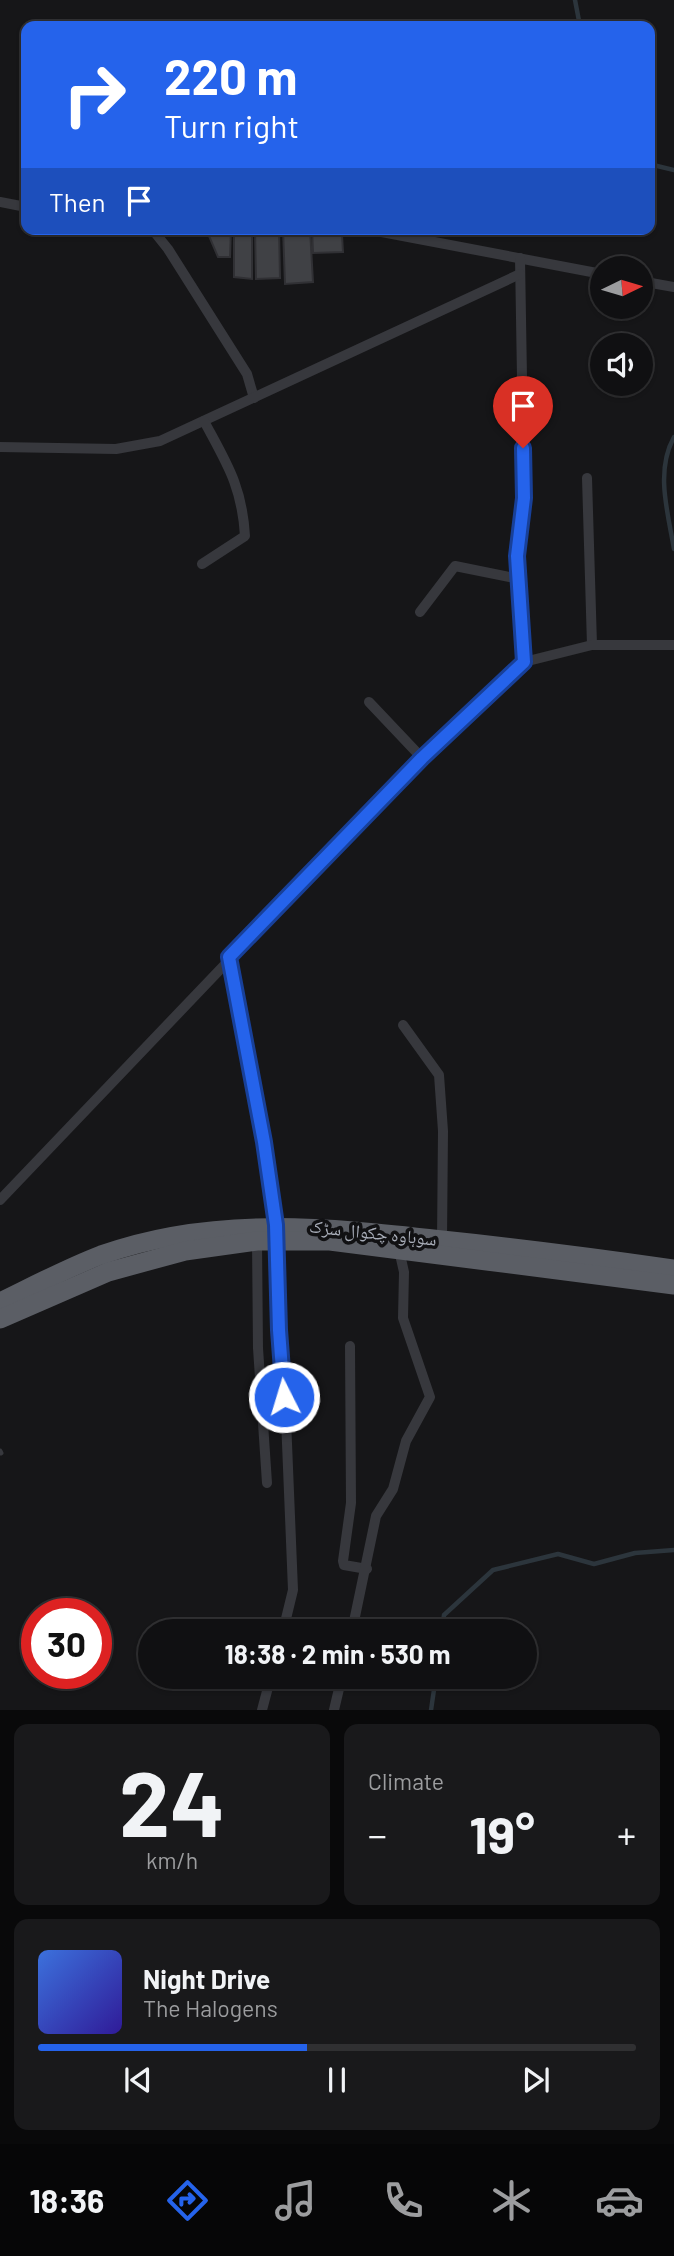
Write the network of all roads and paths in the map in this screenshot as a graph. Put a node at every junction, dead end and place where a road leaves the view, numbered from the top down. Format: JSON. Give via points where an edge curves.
{"nodes":[{"id":1,"x":0,"y":202,"type":"edge"},
{"id":2,"x":21,"y":205,"type":"edge"},
{"id":3,"x":157,"y":235,"type":"edge"},
{"id":4,"x":398,"y":235,"type":"edge"},
{"id":5,"x":520,"y":258,"type":"junction"},
{"id":6,"x":590,"y":272,"type":"edge"},
{"id":7,"x":520,"y":274,"type":"junction"},
{"id":8,"x":653,"y":283,"type":"edge"},
{"id":9,"x":674,"y":287,"type":"edge"},
{"id":10,"x":254,"y":398,"type":"junction"},
{"id":11,"x":204,"y":421,"type":"junction"},
{"id":12,"x":0,"y":447,"type":"edge"},
{"id":13,"x":587,"y":478,"type":"dead end"},
{"id":14,"x":202,"y":564,"type":"dead end"},
{"id":15,"x":519,"y":579,"type":"junction"},
{"id":16,"x":420,"y":612,"type":"dead end"},
{"id":17,"x":592,"y":645,"type":"junction"},
{"id":18,"x":674,"y":645,"type":"edge"},
{"id":19,"x":524,"y":662,"type":"junction"},
{"id":20,"x":369,"y":702,"type":"dead end"},
{"id":21,"x":422,"y":758,"type":"junction"},
{"id":22,"x":229,"y":957,"type":"junction"},
{"id":23,"x":403,"y":1025,"type":"dead end"},
{"id":24,"x":0,"y":1200,"type":"edge"},
{"id":25,"x":277,"y":1233,"type":"junction"},
{"id":26,"x":442,"y":1240,"type":"junction"},
{"id":27,"x":257,"y":1241,"type":"junction"},
{"id":28,"x":400,"y":1250,"type":"junction"},
{"id":29,"x":674,"y":1269,"type":"edge"},
{"id":30,"x":674,"y":1285,"type":"edge"},
{"id":31,"x":0,"y":1301,"type":"edge"},
{"id":32,"x":0,"y":1319,"type":"edge"},
{"id":33,"x":349,"y":1346,"type":"dead end"},
{"id":34,"x":267,"y":1483,"type":"dead end"},
{"id":35,"x":367,"y":1569,"type":"junction"},
{"id":36,"x":286,"y":1619,"type":"edge"},
{"id":37,"x":355,"y":1619,"type":"edge"},
{"id":38,"x":267,"y":1689,"type":"edge"},
{"id":39,"x":339,"y":1689,"type":"edge"},
{"id":40,"x":262,"y":1710,"type":"edge"},
{"id":41,"x":334,"y":1710,"type":"edge"}],
"edges":[{"from":1,"to":2,"type":"street"},
{"from":3,"to":10,"type":"street","via":[[247,374]]},
{"from":4,"to":5,"type":"street"},
{"from":5,"to":6,"type":"street"},
{"from":5,"to":7,"type":"street"},
{"from":7,"to":10,"type":"street"},
{"from":7,"to":15,"type":"street","via":[[524,498]]},
{"from":8,"to":9,"type":"street"},
{"from":10,"to":11,"type":"street"},
{"from":11,"to":12,"type":"street","via":[[160,441],[116,449]]},
{"from":11,"to":14,"type":"street","via":[[243,503],[245,536]]},
{"from":13,"to":17,"type":"street"},
{"from":15,"to":16,"type":"street","via":[[455,566]]},
{"from":15,"to":19,"type":"street"},
{"from":17,"to":18,"type":"street"},
{"from":17,"to":19,"type":"street"},
{"from":19,"to":21,"type":"street"},
{"from":20,"to":21,"type":"street"},
{"from":21,"to":22,"type":"street"},
{"from":22,"to":24,"type":"street"},
{"from":22,"to":25,"type":"street"},
{"from":23,"to":26,"type":"street","via":[[439,1075]]},
{"from":25,"to":26,"type":"highway","name":"سوہاوہ چکوال سڑک","via":[[325,1227]]},
{"from":25,"to":27,"type":"highway"},
{"from":25,"to":28,"type":"highway"},
{"from":25,"to":31,"type":"highway","name":"سوہاوہ چکوال سڑک","via":[[181,1236],[102,1255]]},
{"from":25,"to":36,"type":"street","via":[[293,1590]]},
{"from":26,"to":29,"type":"highway","name":"سوہاوہ چکوال سڑک"},
{"from":27,"to":32,"type":"highway","via":[[185,1251],[108,1272]]},
{"from":27,"to":34,"type":"street"},
{"from":28,"to":30,"type":"highway"},
{"from":28,"to":35,"type":"street","via":[[403,1318],[429,1397],[406,1441],[393,1489],[376,1516]]},
{"from":33,"to":35,"type":"street","via":[[351,1503],[343,1561]]},
{"from":35,"to":37,"type":"street"},
{"from":38,"to":40,"type":"street"},
{"from":39,"to":41,"type":"street"}]}
